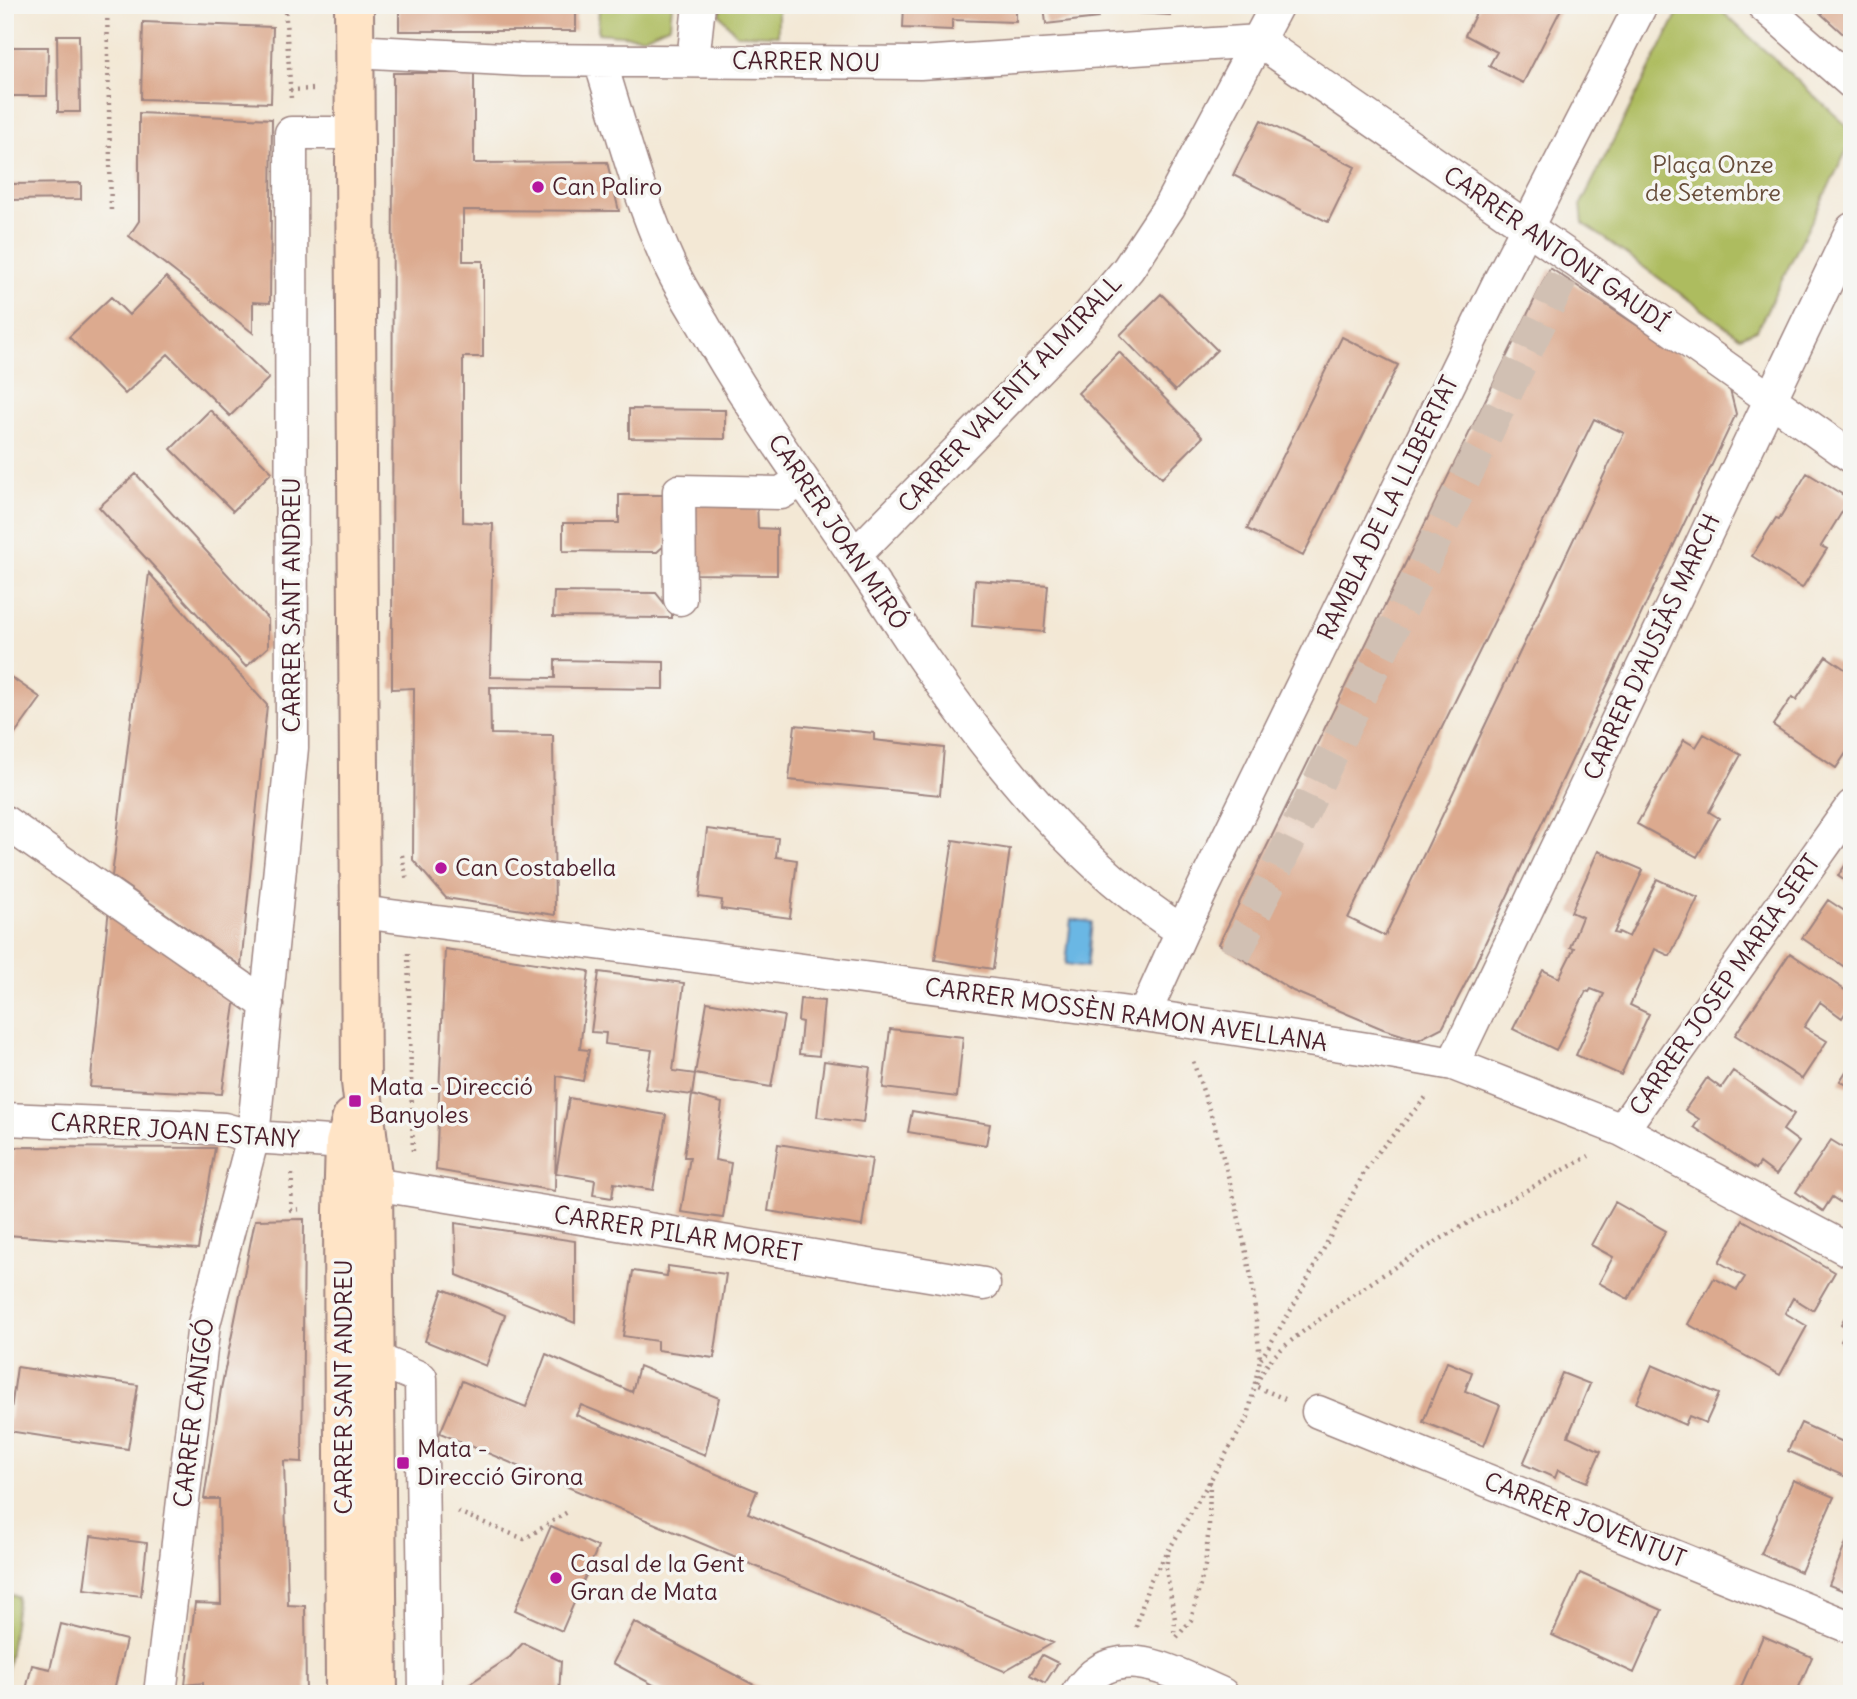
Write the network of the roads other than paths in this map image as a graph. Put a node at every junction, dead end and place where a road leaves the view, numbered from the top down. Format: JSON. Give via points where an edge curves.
{"nodes":[{"id":1,"x":354,"y":5,"type":"edge"},
{"id":2,"x":699,"y":5,"type":"edge"},
{"id":3,"x":1277,"y":5,"type":"edge"},
{"id":4,"x":1641,"y":5,"type":"edge"},
{"id":5,"x":1763,"y":5,"type":"edge"},
{"id":6,"x":1259,"y":41,"type":"junction"},
{"id":7,"x":353,"y":51,"type":"junction"},
{"id":8,"x":600,"y":61,"type":"junction"},
{"id":9,"x":693,"y":61,"type":"junction"},
{"id":10,"x":1852,"y":83,"type":"edge"},
{"id":11,"x":354,"y":132,"type":"junction"},
{"id":12,"x":1527,"y":228,"type":"junction"},
{"id":13,"x":1852,"y":229,"type":"edge"},
{"id":14,"x":1769,"y":399,"type":"junction"},
{"id":15,"x":1852,"y":457,"type":"edge"},
{"id":16,"x":801,"y":480,"type":"junction"},
{"id":17,"x":855,"y":555,"type":"junction"},
{"id":18,"x":680,"y":599,"type":"dead end"},
{"id":19,"x":1852,"y":806,"type":"edge"},
{"id":20,"x":5,"y":822,"type":"edge"},
{"id":21,"x":361,"y":912,"type":"junction"},
{"id":22,"x":1182,"y":931,"type":"junction"},
{"id":23,"x":267,"y":1005,"type":"junction"},
{"id":24,"x":1144,"y":1015,"type":"junction"},
{"id":25,"x":1453,"y":1064,"type":"junction"},
{"id":26,"x":361,"y":1082,"type":"junction"},
{"id":27,"x":5,"y":1119,"type":"edge"},
{"id":28,"x":1622,"y":1130,"type":"junction"},
{"id":29,"x":253,"y":1137,"type":"junction"},
{"id":30,"x":345,"y":1143,"type":"junction"},
{"id":31,"x":366,"y":1181,"type":"junction"},
{"id":32,"x":1852,"y":1252,"type":"edge"},
{"id":33,"x":984,"y":1284,"type":"dead end"},
{"id":34,"x":374,"y":1358,"type":"junction"},
{"id":35,"x":1318,"y":1412,"type":"dead end"},
{"id":36,"x":375,"y":1454,"type":"junction"},
{"id":37,"x":1852,"y":1628,"type":"edge"},
{"id":38,"x":344,"y":1631,"type":"junction"},
{"id":39,"x":1081,"y":1687,"type":"edge"},
{"id":40,"x":160,"y":1694,"type":"edge"},
{"id":41,"x":345,"y":1694,"type":"edge"},
{"id":42,"x":361,"y":1694,"type":"edge"},
{"id":43,"x":378,"y":1694,"type":"edge"},
{"id":44,"x":425,"y":1694,"type":"edge"},
{"id":45,"x":1222,"y":1694,"type":"edge"}],
"edges":[{"from":1,"to":7,"type":"main road","name":"CARRER SANT ANDREU"},
{"from":2,"to":9,"type":"street"},
{"from":3,"to":6,"type":"street","name":"CARRER VALENTÍ ALMIRALL"},
{"from":4,"to":12,"type":"street","name":"RAMBLA DE LA LLIBERTAT"},
{"from":5,"to":10,"type":"street"},
{"from":6,"to":9,"type":"street","name":"CARRER NOU","via":[[920,63]]},
{"from":6,"to":12,"type":"street","name":"CARRER ANTONI GAUDÍ"},
{"from":6,"to":17,"type":"street","name":"CARRER VALENTÍ ALMIRALL","via":[[1170,206],[1128,269],[1080,327]]},
{"from":7,"to":8,"type":"street","name":"CARRER NOU"},
{"from":7,"to":11,"type":"main road","name":"CARRER SANT ANDREU"},
{"from":8,"to":9,"type":"street","name":"CARRER NOU"},
{"from":8,"to":16,"type":"street","name":"CARRER JOAN MIRÓ","via":[[635,176],[671,269],[727,368]]},
{"from":11,"to":21,"type":"main road","name":"CARRER SANT ANDREU"},
{"from":11,"to":23,"type":"street","name":"CARRER SANT ANDREU","via":[[291,133],[292,748]]},
{"from":12,"to":14,"type":"street","name":"CARRER ANTONI GAUDÍ","via":[[1567,267]]},
{"from":12,"to":22,"type":"street","name":"RAMBLA DE LA LLIBERTAT"},
{"from":13,"to":14,"type":"street","name":"CARRER D'AUSIÀS MARCH"},
{"from":14,"to":15,"type":"street","name":"CARRER ANTONI GAUDÍ"},
{"from":14,"to":25,"type":"street","name":"CARRER D'AUSIÀS MARCH"},
{"from":16,"to":17,"type":"street","name":"CARRER JOAN MIRÓ"},
{"from":16,"to":18,"type":"street","via":[[780,493],[679,491]]},
{"from":17,"to":22,"type":"street","name":"CARRER JOAN MIRÓ","via":[[932,671],[1033,800],[1082,853],[1149,910]]},
{"from":19,"to":28,"type":"street","name":"CARRER JOSEP MARIA SERT"},
{"from":20,"to":23,"type":"street"},
{"from":21,"to":24,"type":"street","name":"CARRER MOSSÈN RAMON AVELLANA"},
{"from":21,"to":26,"type":"main road","name":"CARRER SANT ANDREU"},
{"from":22,"to":24,"type":"street","name":"RAMBLA DE LA LLIBERTAT"},
{"from":23,"to":29,"type":"street","name":"CARRER SANT ANDREU"},
{"from":24,"to":25,"type":"street","name":"CARRER MOSSÈN RAMON AVELLANA"},
{"from":25,"to":28,"type":"street","name":"CARRER MOSSÈN RAMON AVELLANA"},
{"from":26,"to":30,"type":"main road","name":"CARRER SANT ANDREU"},
{"from":26,"to":31,"type":"main road","name":"CARRER SANT ANDREU"},
{"from":27,"to":29,"type":"street","name":"CARRER JOAN ESTANY","via":[[224,1129]]},
{"from":28,"to":32,"type":"street","name":"CARRER MOSSÈN RAMON AVELLANA"},
{"from":29,"to":30,"type":"street","name":"CARRER JOAN ESTANY"},
{"from":29,"to":40,"type":"street","name":"CARRER CANIGÓ","via":[[204,1324]]},
{"from":30,"to":31,"type":"street"},
{"from":30,"to":38,"type":"main road","name":"CARRER SANT ANDREU"},
{"from":31,"to":33,"type":"street","name":"CARRER PILAR MORET"},
{"from":31,"to":34,"type":"main road","name":"CARRER SANT ANDREU"},
{"from":31,"to":36,"type":"street","via":[[364,1410]]},
{"from":34,"to":36,"type":"main road","name":"CARRER SANT ANDREU"},
{"from":34,"to":44,"type":"street","name":"CARRER SANT ANDREU","via":[[421,1378]]},
{"from":35,"to":37,"type":"street","name":"CARRER JOVENTUT"},
{"from":36,"to":43,"type":"main road","name":"CARRER SANT ANDREU"},
{"from":38,"to":41,"type":"main road","name":"CARRER SANT ANDREU"},
{"from":38,"to":42,"type":"street"},
{"from":39,"to":45,"type":"street","via":[[1109,1667],[1127,1661],[1153,1664]]}]}
